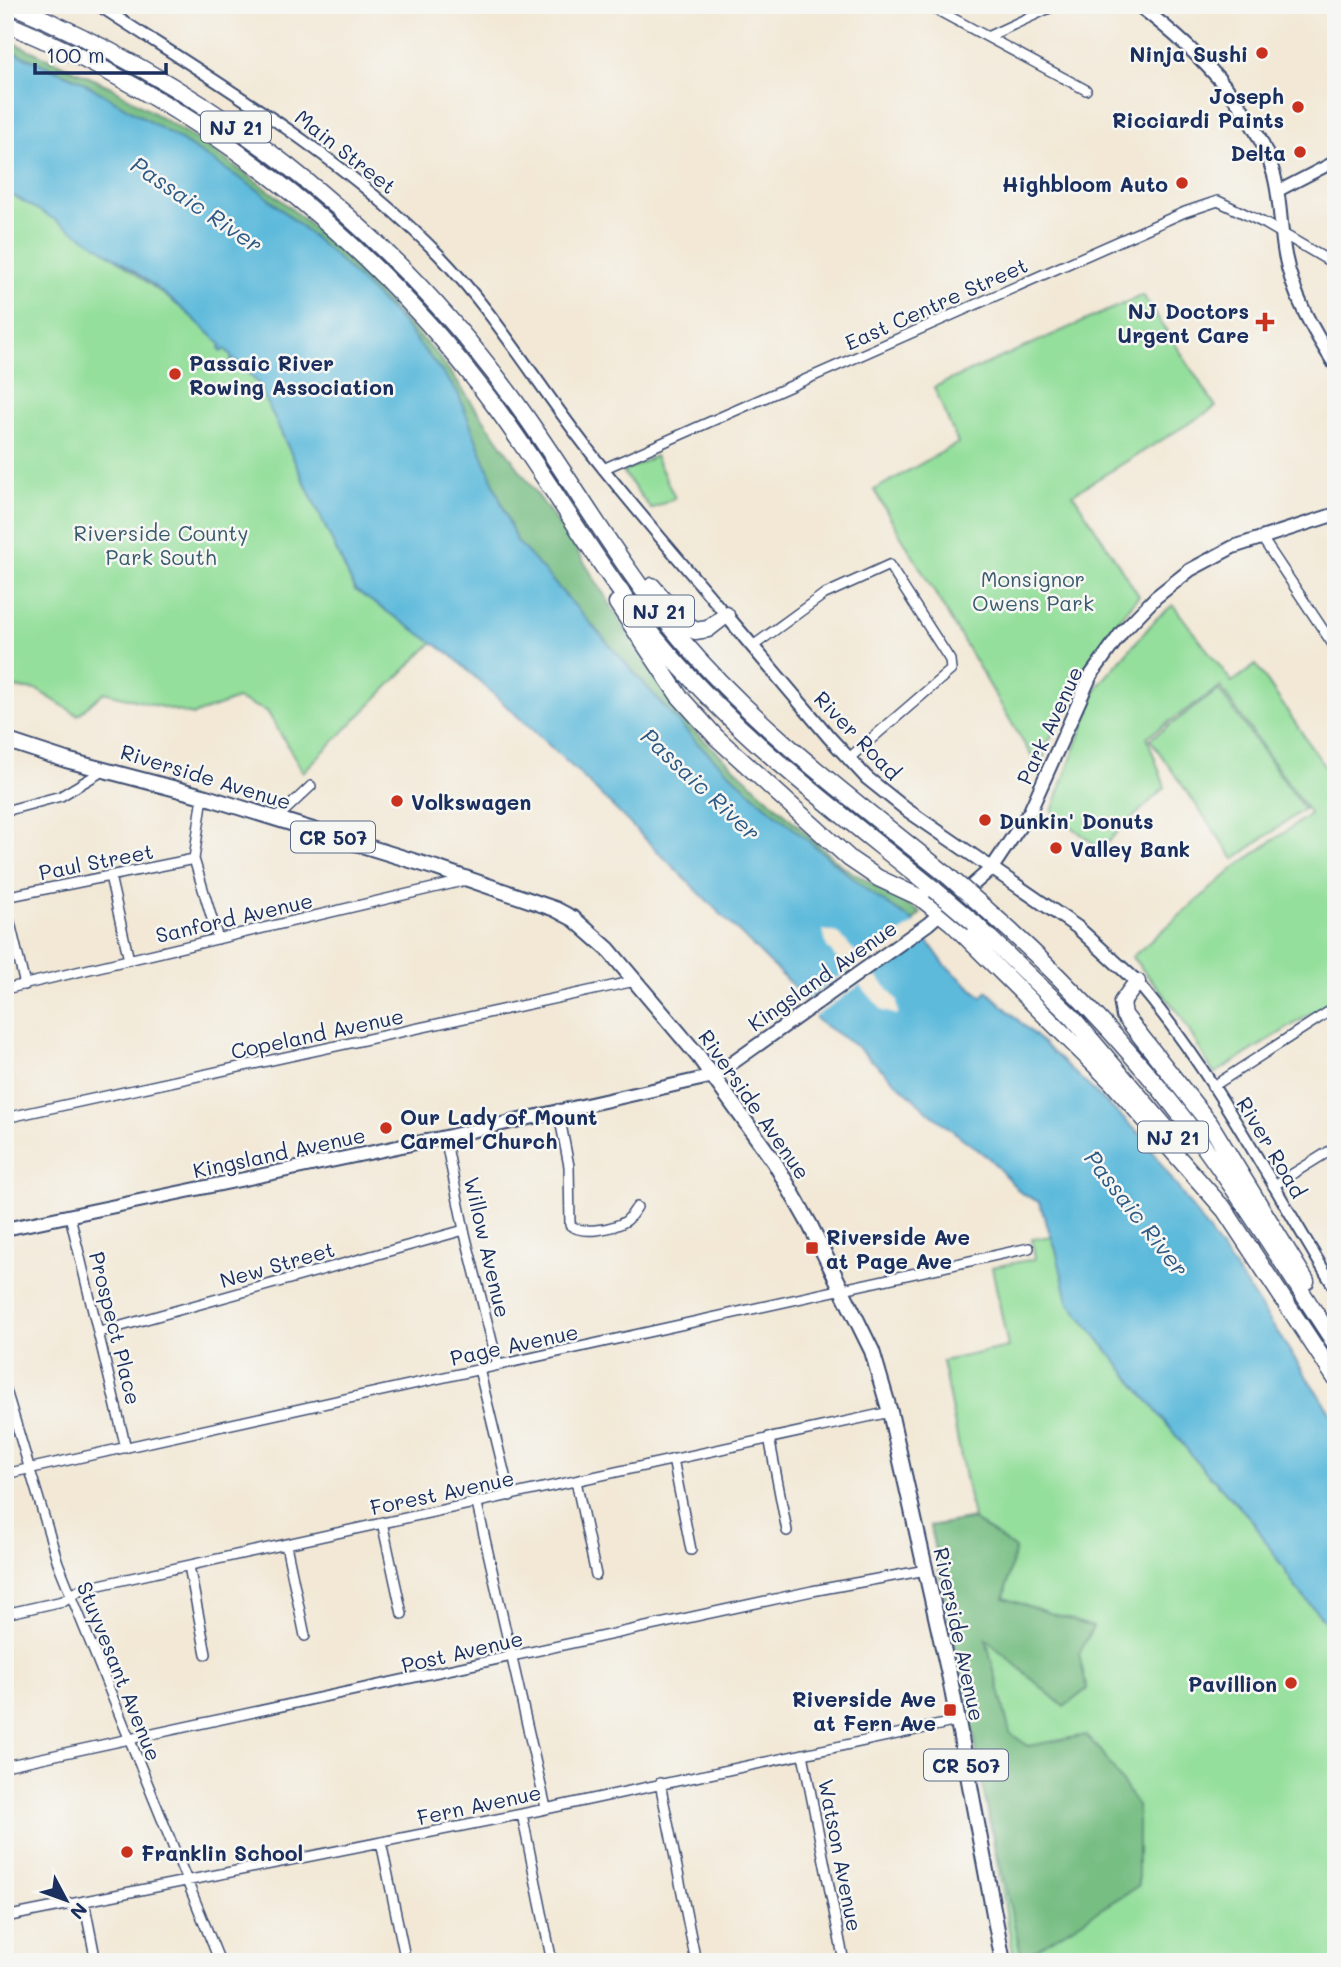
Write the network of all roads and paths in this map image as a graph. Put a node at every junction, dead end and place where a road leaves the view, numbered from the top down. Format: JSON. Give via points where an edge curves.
{"nodes":[{"id":1,"x":12,"y":5,"type":"edge"},
{"id":2,"x":98,"y":5,"type":"edge"},
{"id":3,"x":928,"y":5,"type":"edge"},
{"id":4,"x":1056,"y":5,"type":"edge"},
{"id":5,"x":1138,"y":5,"type":"edge"},
{"id":6,"x":5,"y":23,"type":"edge"},
{"id":7,"x":989,"y":36,"type":"junction"},
{"id":8,"x":1086,"y":90,"type":"dead end"},
{"id":9,"x":1336,"y":161,"type":"edge"},
{"id":10,"x":1278,"y":191,"type":"junction"},
{"id":11,"x":1282,"y":234,"type":"junction"},
{"id":12,"x":1336,"y":265,"type":"edge"},
{"id":13,"x":454,"y":272,"type":"joint"},
{"id":14,"x":1336,"y":366,"type":"edge"},
{"id":15,"x":546,"y":446,"type":"junction"},
{"id":16,"x":603,"y":469,"type":"junction"},
{"id":17,"x":1336,"y":514,"type":"edge"},
{"id":18,"x":1262,"y":538,"type":"junction"},
{"id":19,"x":589,"y":545,"type":"junction"},
{"id":20,"x":726,"y":615,"type":"junction"},
{"id":21,"x":753,"y":646,"type":"junction"},
{"id":22,"x":1336,"y":649,"type":"edge"},
{"id":23,"x":5,"y":740,"type":"edge"},
{"id":24,"x":848,"y":759,"type":"junction"},
{"id":25,"x":107,"y":768,"type":"junction"},
{"id":26,"x":310,"y":786,"type":"dead end"},
{"id":27,"x":203,"y":796,"type":"junction"},
{"id":28,"x":5,"y":811,"type":"edge"},
{"id":29,"x":276,"y":819,"type":"junction"},
{"id":30,"x":194,"y":859,"type":"junction"},
{"id":31,"x":992,"y":868,"type":"junction"},
{"id":32,"x":110,"y":876,"type":"junction"},
{"id":33,"x":471,"y":879,"type":"junction"},
{"id":34,"x":5,"y":900,"type":"edge"},
{"id":35,"x":934,"y":919,"type":"junction"},
{"id":36,"x":218,"y":939,"type":"junction"},
{"id":37,"x":129,"y":960,"type":"junction"},
{"id":38,"x":635,"y":981,"type":"junction"},
{"id":39,"x":1138,"y":982,"type":"junction"},
{"id":40,"x":25,"y":985,"type":"junction"},
{"id":41,"x":5,"y":989,"type":"edge"},
{"id":42,"x":1336,"y":1007,"type":"edge"},
{"id":43,"x":714,"y":1076,"type":"junction"},
{"id":44,"x":1212,"y":1087,"type":"junction"},
{"id":45,"x":558,"y":1109,"type":"junction"},
{"id":46,"x":5,"y":1118,"type":"edge"},
{"id":47,"x":445,"y":1137,"type":"junction"},
{"id":48,"x":1336,"y":1147,"type":"edge"},
{"id":49,"x":1273,"y":1186,"type":"junction"},
{"id":50,"x":637,"y":1207,"type":"dead end"},
{"id":51,"x":1228,"y":1214,"type":"junction"},
{"id":52,"x":70,"y":1216,"type":"junction"},
{"id":53,"x":5,"y":1229,"type":"edge"},
{"id":54,"x":464,"y":1230,"type":"junction"},
{"id":55,"x":1029,"y":1248,"type":"dead end"},
{"id":56,"x":1332,"y":1276,"type":"edge"},
{"id":57,"x":844,"y":1290,"type":"junction"},
{"id":58,"x":1336,"y":1290,"type":"edge"},
{"id":59,"x":100,"y":1332,"type":"junction"},
{"id":60,"x":1336,"y":1336,"type":"edge"},
{"id":61,"x":1336,"y":1345,"type":"edge"},
{"id":62,"x":498,"y":1366,"type":"junction"},
{"id":63,"x":479,"y":1369,"type":"junction"},
{"id":64,"x":1336,"y":1379,"type":"edge"},
{"id":65,"x":5,"y":1387,"type":"edge"},
{"id":66,"x":890,"y":1412,"type":"junction"},
{"id":67,"x":769,"y":1437,"type":"junction"},
{"id":68,"x":126,"y":1448,"type":"junction"},
{"id":69,"x":673,"y":1459,"type":"junction"},
{"id":70,"x":28,"y":1469,"type":"junction"},
{"id":71,"x":5,"y":1474,"type":"edge"},
{"id":72,"x":576,"y":1481,"type":"junction"},
{"id":73,"x":510,"y":1496,"type":"junction"},
{"id":74,"x":477,"y":1504,"type":"junction"},
{"id":75,"x":382,"y":1522,"type":"junction"},
{"id":76,"x":787,"y":1531,"type":"dead end"},
{"id":77,"x":286,"y":1545,"type":"junction"},
{"id":78,"x":691,"y":1550,"type":"dead end"},
{"id":79,"x":188,"y":1566,"type":"junction"},
{"id":80,"x":926,"y":1570,"type":"junction"},
{"id":81,"x":596,"y":1575,"type":"dead end"},
{"id":82,"x":71,"y":1597,"type":"junction"},
{"id":83,"x":5,"y":1614,"type":"edge"},
{"id":84,"x":402,"y":1614,"type":"dead end"},
{"id":85,"x":305,"y":1636,"type":"dead end"},
{"id":86,"x":206,"y":1654,"type":"dead end"},
{"id":87,"x":512,"y":1657,"type":"junction"},
{"id":88,"x":958,"y":1721,"type":"junction"},
{"id":89,"x":129,"y":1741,"type":"junction"},
{"id":90,"x":803,"y":1754,"type":"junction"},
{"id":91,"x":5,"y":1766,"type":"edge"},
{"id":92,"x":660,"y":1783,"type":"junction"},
{"id":93,"x":546,"y":1808,"type":"junction"},
{"id":94,"x":522,"y":1814,"type":"junction"},
{"id":95,"x":381,"y":1842,"type":"junction"},
{"id":96,"x":188,"y":1880,"type":"junction"},
{"id":97,"x":84,"y":1901,"type":"junction"},
{"id":98,"x":5,"y":1917,"type":"edge"},
{"id":99,"x":96,"y":1962,"type":"edge"},
{"id":100,"x":220,"y":1962,"type":"edge"},
{"id":101,"x":406,"y":1962,"type":"edge"},
{"id":102,"x":552,"y":1962,"type":"edge"},
{"id":103,"x":696,"y":1962,"type":"edge"},
{"id":104,"x":844,"y":1962,"type":"edge"},
{"id":105,"x":1003,"y":1962,"type":"edge"}],
"edges":[{"from":1,"to":15,"type":"highway","number":"NJ 21","via":[[151,72],[311,183],[383,247],[435,302]]},
{"from":2,"to":13,"type":"street","name":"Main Street","via":[[323,153]]},
{"from":3,"to":7,"type":"street"},
{"from":4,"to":7,"type":"street"},
{"from":5,"to":10,"type":"main road","via":[[1183,43],[1232,96],[1258,135]]},
{"from":6,"to":19,"type":"highway","number":"NJ 21","via":[[84,58],[169,106],[248,158],[331,225],[455,355],[513,431]]},
{"from":7,"to":8,"type":"street"},
{"from":9,"to":10,"type":"street"},
{"from":10,"to":11,"type":"main road"},
{"from":11,"to":12,"type":"street","name":"East Centre Street"},
{"from":11,"to":14,"type":"main road","via":[[1299,302]]},
{"from":11,"to":16,"type":"street","name":"East Centre Street","via":[[1218,201],[1185,212]]},
{"from":13,"to":16,"type":"street","name":"River Road"},
{"from":15,"to":20,"type":"highway","via":[[688,627],[708,629]]},
{"from":15,"to":61,"type":"highway","number":"NJ 21","bridge":true,"via":[[643,591],[703,663],[770,730],[947,875],[1084,1002],[1168,1100],[1225,1177]]},
{"from":16,"to":20,"type":"street","name":"River Road"},
{"from":17,"to":18,"type":"main road","name":"Park Avenue"},
{"from":18,"to":22,"type":"street"},
{"from":18,"to":31,"type":"main road","name":"Park Avenue","via":[[1233,547],[1190,570],[1122,632],[1091,676],[1030,811]]},
{"from":19,"to":35,"type":"highway","via":[[594,569],[666,678],[705,726],[850,859],[921,898]]},
{"from":19,"to":51,"type":"highway","number":"NJ 21","bridge":true,"via":[[647,627],[710,699],[781,764],[974,923],[1048,992],[1167,1128]]},
{"from":20,"to":21,"type":"main road","name":"River Road"},
{"from":21,"to":24,"type":"main road","name":"River Road"},
{"from":21,"to":24,"type":"street","via":[[823,595],[890,565],[950,660],[951,670]]},
{"from":23,"to":25,"type":"main road","name":"Riverside Avenue","number":"CR 507"},
{"from":24,"to":31,"type":"main road","name":"River Road","via":[[897,802]]},
{"from":25,"to":27,"type":"main road","name":"Riverside Avenue","number":"CR 507"},
{"from":25,"to":28,"type":"street","via":[[61,796]]},
{"from":26,"to":29,"type":"street"},
{"from":27,"to":29,"type":"main road","name":"Riverside Avenue","number":"CR 507"},
{"from":27,"to":30,"type":"street"},
{"from":29,"to":33,"type":"main road","name":"Riverside Avenue","number":"CR 507"},
{"from":30,"to":32,"type":"street","name":"Paul Street"},
{"from":30,"to":36,"type":"street"},
{"from":31,"to":35,"type":"main road","name":"Park Avenue"},
{"from":31,"to":39,"type":"main road","name":"River Road","via":[[1077,927]]},
{"from":32,"to":34,"type":"street","name":"Paul Street"},
{"from":32,"to":37,"type":"street"},
{"from":33,"to":36,"type":"street","name":"Sanford Avenue"},
{"from":33,"to":38,"type":"main road","name":"Riverside Avenue","number":"CR 507","via":[[575,919]]},
{"from":34,"to":40,"type":"street"},
{"from":35,"to":43,"type":"main road","name":"Kingsland Avenue"},
{"from":35,"to":51,"type":"highway","via":[[1110,1080]]},
{"from":36,"to":37,"type":"street","name":"Sanford Avenue"},
{"from":37,"to":40,"type":"street","name":"Sanford Avenue"},
{"from":38,"to":43,"type":"main road","name":"Riverside Avenue","number":"CR 507"},
{"from":38,"to":46,"type":"street","name":"Copeland Avenue"},
{"from":39,"to":44,"type":"street","name":"River Road"},
{"from":39,"to":60,"type":"highway","via":[[1122,1002],[1124,1015],[1225,1145]]},
{"from":40,"to":41,"type":"street","name":"Sanford Avenue"},
{"from":42,"to":44,"type":"street"},
{"from":43,"to":45,"type":"main road","name":"Kingsland Avenue"},
{"from":43,"to":57,"type":"main road","name":"Riverside Avenue","number":"CR 507","via":[[775,1163]]},
{"from":44,"to":49,"type":"street","name":"River Road"},
{"from":45,"to":47,"type":"main road","name":"Kingsland Avenue"},
{"from":45,"to":50,"type":"street","via":[[569,1166],[570,1225],[593,1230],[626,1221]]},
{"from":47,"to":52,"type":"main road","name":"Kingsland Avenue"},
{"from":47,"to":54,"type":"street","name":"Willow Avenue"},
{"from":48,"to":49,"type":"street"},
{"from":49,"to":56,"type":"street","name":"River Road"},
{"from":51,"to":64,"type":"highway","number":"NJ 21"},
{"from":52,"to":53,"type":"main road","name":"Kingsland Avenue"},
{"from":52,"to":59,"type":"street","name":"Prospect Place"},
{"from":54,"to":59,"type":"street","name":"New Street"},
{"from":54,"to":62,"type":"street","name":"Willow Avenue"},
{"from":55,"to":57,"type":"street","name":"Page Avenue"},
{"from":56,"to":58,"type":"street","name":"River Road"},
{"from":57,"to":62,"type":"street","name":"Page Avenue"},
{"from":57,"to":66,"type":"main road","name":"Riverside Avenue","number":"CR 507","via":[[872,1351]]},
{"from":59,"to":68,"type":"street","name":"Prospect Place"},
{"from":62,"to":63,"type":"street","name":"Page Avenue"},
{"from":63,"to":68,"type":"street","name":"Page Avenue"},
{"from":63,"to":73,"type":"street"},
{"from":65,"to":70,"type":"street","name":"Stuyvesant Avenue"},
{"from":66,"to":67,"type":"street","name":"Forest Avenue"},
{"from":66,"to":80,"type":"main road","name":"Riverside Avenue","number":"CR 507"},
{"from":67,"to":69,"type":"street","name":"Forest Avenue"},
{"from":67,"to":76,"type":"street"},
{"from":68,"to":70,"type":"street","name":"Page Avenue"},
{"from":69,"to":72,"type":"street","name":"Forest Avenue"},
{"from":69,"to":78,"type":"street"},
{"from":70,"to":71,"type":"street","name":"Page Avenue"},
{"from":70,"to":82,"type":"street","name":"Stuyvesant Avenue"},
{"from":72,"to":73,"type":"street","name":"Forest Avenue"},
{"from":72,"to":81,"type":"street"},
{"from":73,"to":74,"type":"street","name":"Forest Avenue"},
{"from":74,"to":75,"type":"street","name":"Forest Avenue"},
{"from":74,"to":87,"type":"street"},
{"from":75,"to":77,"type":"street","name":"Forest Avenue"},
{"from":75,"to":84,"type":"street"},
{"from":77,"to":79,"type":"street","name":"Forest Avenue"},
{"from":77,"to":85,"type":"street"},
{"from":79,"to":82,"type":"street","name":"Forest Avenue","via":[[81,1589]]},
{"from":79,"to":86,"type":"street"},
{"from":80,"to":87,"type":"street","name":"Post Avenue"},
{"from":80,"to":88,"type":"main road","name":"Riverside Avenue","number":"CR 507"},
{"from":82,"to":83,"type":"street","name":"Forest Avenue"},
{"from":82,"to":89,"type":"street","name":"Stuyvesant Avenue"},
{"from":87,"to":89,"type":"street","name":"Post Avenue"},
{"from":87,"to":93,"type":"street"},
{"from":88,"to":90,"type":"street","name":"Fern Avenue"},
{"from":88,"to":105,"type":"main road","name":"Riverside Avenue","number":"CR 507"},
{"from":89,"to":91,"type":"street","name":"Post Avenue"},
{"from":89,"to":96,"type":"street","name":"Stuyvesant Avenue"},
{"from":90,"to":92,"type":"street","name":"Fern Avenue"},
{"from":90,"to":104,"type":"street","name":"Watson Avenue"},
{"from":92,"to":93,"type":"street","name":"Fern Avenue"},
{"from":92,"to":103,"type":"street"},
{"from":93,"to":94,"type":"street","name":"Fern Avenue"},
{"from":94,"to":95,"type":"street","name":"Fern Avenue"},
{"from":94,"to":102,"type":"street"},
{"from":95,"to":96,"type":"street","name":"Fern Avenue"},
{"from":95,"to":101,"type":"street"},
{"from":96,"to":97,"type":"street","name":"Fern Avenue"},
{"from":96,"to":100,"type":"street","name":"Stuyvesant Avenue"},
{"from":97,"to":98,"type":"street","name":"Fern Avenue"},
{"from":97,"to":99,"type":"street"}]}
